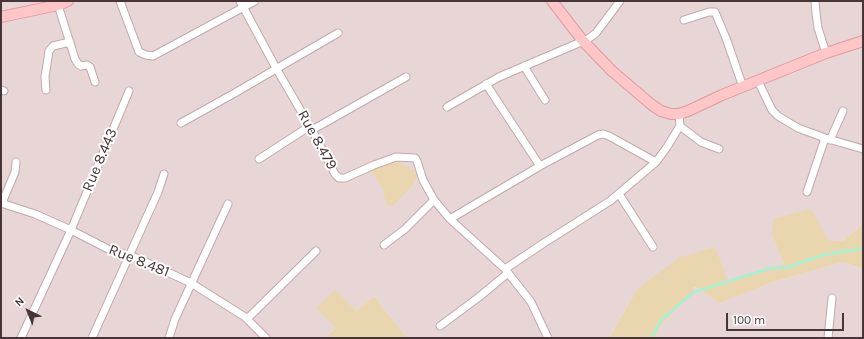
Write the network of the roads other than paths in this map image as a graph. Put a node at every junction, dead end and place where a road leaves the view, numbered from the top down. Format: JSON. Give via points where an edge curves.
{"nodes":[{"id":1,"x":120,"y":1,"type":"edge"},
{"id":2,"x":255,"y":1,"type":"edge"},
{"id":3,"x":552,"y":1,"type":"edge"},
{"id":4,"x":620,"y":1,"type":"edge"},
{"id":5,"x":815,"y":1,"type":"edge"},
{"id":6,"x":62,"y":2,"type":"edge"},
{"id":7,"x":241,"y":4,"type":"edge"},
{"id":8,"x":1,"y":17,"type":"edge"},
{"id":9,"x":684,"y":20,"type":"dead end"},
{"id":10,"x":338,"y":33,"type":"dead end"},
{"id":11,"x":863,"y":41,"type":"edge"},
{"id":12,"x":70,"y":42,"type":"junction"},
{"id":13,"x":583,"y":42,"type":"junction"},
{"id":14,"x":826,"y":53,"type":"junction"},
{"id":15,"x":524,"y":66,"type":"junction"},
{"id":16,"x":276,"y":68,"type":"junction"},
{"id":17,"x":406,"y":77,"type":"dead end"},
{"id":18,"x":758,"y":81,"type":"junction"},
{"id":19,"x":94,"y":82,"type":"dead end"},
{"id":20,"x":486,"y":84,"type":"junction"},
{"id":21,"x":743,"y":87,"type":"junction"},
{"id":22,"x":46,"y":90,"type":"dead end"},
{"id":23,"x":129,"y":91,"type":"dead end"},
{"id":24,"x":545,"y":100,"type":"dead end"},
{"id":25,"x":447,"y":106,"type":"dead end"},
{"id":26,"x":843,"y":111,"type":"dead end"},
{"id":27,"x":679,"y":114,"type":"junction"},
{"id":28,"x":181,"y":123,"type":"dead end"},
{"id":29,"x":680,"y":126,"type":"junction"},
{"id":30,"x":311,"y":128,"type":"junction"},
{"id":31,"x":828,"y":139,"type":"junction"},
{"id":32,"x":719,"y":149,"type":"dead end"},
{"id":33,"x":863,"y":149,"type":"edge"},
{"id":34,"x":259,"y":159,"type":"dead end"},
{"id":35,"x":16,"y":162,"type":"dead end"},
{"id":36,"x":656,"y":162,"type":"junction"},
{"id":37,"x":540,"y":166,"type":"junction"},
{"id":38,"x":164,"y":174,"type":"dead end"},
{"id":39,"x":807,"y":192,"type":"dead end"},
{"id":40,"x":619,"y":194,"type":"junction"},
{"id":41,"x":434,"y":200,"type":"junction"},
{"id":42,"x":1,"y":203,"type":"edge"},
{"id":43,"x":228,"y":204,"type":"dead end"},
{"id":44,"x":450,"y":218,"type":"junction"},
{"id":45,"x":71,"y":230,"type":"junction"},
{"id":46,"x":384,"y":245,"type":"dead end"},
{"id":47,"x":653,"y":247,"type":"dead end"},
{"id":48,"x":316,"y":251,"type":"dead end"},
{"id":49,"x":130,"y":256,"type":"junction"},
{"id":50,"x":506,"y":271,"type":"junction"},
{"id":51,"x":191,"y":283,"type":"junction"},
{"id":52,"x":832,"y":298,"type":"dead end"},
{"id":53,"x":247,"y":319,"type":"junction"},
{"id":54,"x":440,"y":326,"type":"dead end"},
{"id":55,"x":21,"y":338,"type":"edge"},
{"id":56,"x":92,"y":338,"type":"edge"},
{"id":57,"x":169,"y":338,"type":"edge"},
{"id":58,"x":266,"y":338,"type":"edge"},
{"id":59,"x":548,"y":338,"type":"edge"},
{"id":60,"x":828,"y":338,"type":"edge"}],
"edges":[{"from":1,"to":7,"type":"street","via":[[139,52],[153,56]]},
{"from":2,"to":7,"type":"street"},
{"from":3,"to":13,"type":"street"},
{"from":4,"to":13,"type":"street","via":[[596,33]]},
{"from":5,"to":14,"type":"street"},
{"from":6,"to":8,"type":"street"},
{"from":6,"to":12,"type":"street"},
{"from":7,"to":16,"type":"street","name":"Rue 8.479"},
{"from":9,"to":21,"type":"street","via":[[715,12]]},
{"from":10,"to":16,"type":"street"},
{"from":11,"to":14,"type":"street"},
{"from":12,"to":19,"type":"street","via":[[78,64],[90,66]]},
{"from":12,"to":22,"type":"street","via":[[54,46],[49,51]]},
{"from":13,"to":15,"type":"street"},
{"from":13,"to":27,"type":"street","via":[[652,105],[661,111]]},
{"from":14,"to":18,"type":"street"},
{"from":15,"to":20,"type":"street"},
{"from":15,"to":24,"type":"street"},
{"from":16,"to":28,"type":"street"},
{"from":16,"to":30,"type":"street","name":"Rue 8.479"},
{"from":17,"to":30,"type":"street"},
{"from":18,"to":21,"type":"street"},
{"from":18,"to":31,"type":"street","via":[[772,110],[778,116],[798,128]]},
{"from":20,"to":25,"type":"street"},
{"from":20,"to":37,"type":"street"},
{"from":21,"to":27,"type":"street"},
{"from":23,"to":45,"type":"street","name":"Rue 8.443"},
{"from":26,"to":31,"type":"street"},
{"from":27,"to":29,"type":"street"},
{"from":29,"to":32,"type":"street","via":[[701,142]]},
{"from":29,"to":36,"type":"street"},
{"from":30,"to":34,"type":"street"},
{"from":30,"to":41,"type":"street","name":"Rue 8.479","via":[[335,174],[340,178],[396,157],[411,157],[417,162]]},
{"from":31,"to":33,"type":"street"},
{"from":31,"to":39,"type":"street"},
{"from":35,"to":42,"type":"street","via":[[15,172]]},
{"from":36,"to":37,"type":"street","via":[[603,134]]},
{"from":36,"to":40,"type":"street"},
{"from":37,"to":44,"type":"street"},
{"from":38,"to":49,"type":"street"},
{"from":40,"to":47,"type":"street"},
{"from":40,"to":50,"type":"street"},
{"from":41,"to":44,"type":"street","name":"Rue 8.479"},
{"from":41,"to":46,"type":"street","via":[[405,229]]},
{"from":42,"to":45,"type":"street","name":"Rue 8.481"},
{"from":43,"to":51,"type":"street"},
{"from":44,"to":50,"type":"street","name":"Rue 8.479"},
{"from":45,"to":49,"type":"street","name":"Rue 8.481","via":[[108,249]]},
{"from":45,"to":55,"type":"street","name":"Rue 8.443"},
{"from":48,"to":53,"type":"street"},
{"from":49,"to":51,"type":"street","name":"Rue 8.481"},
{"from":49,"to":56,"type":"street"},
{"from":50,"to":54,"type":"street","via":[[479,297]]},
{"from":50,"to":59,"type":"street","name":"Rue 8.479","via":[[530,302]]},
{"from":51,"to":53,"type":"street","name":"Rue 8.481"},
{"from":51,"to":57,"type":"street","via":[[174,319]]},
{"from":52,"to":60,"type":"street"},
{"from":53,"to":58,"type":"street","name":"Rue 8.481"}]}
